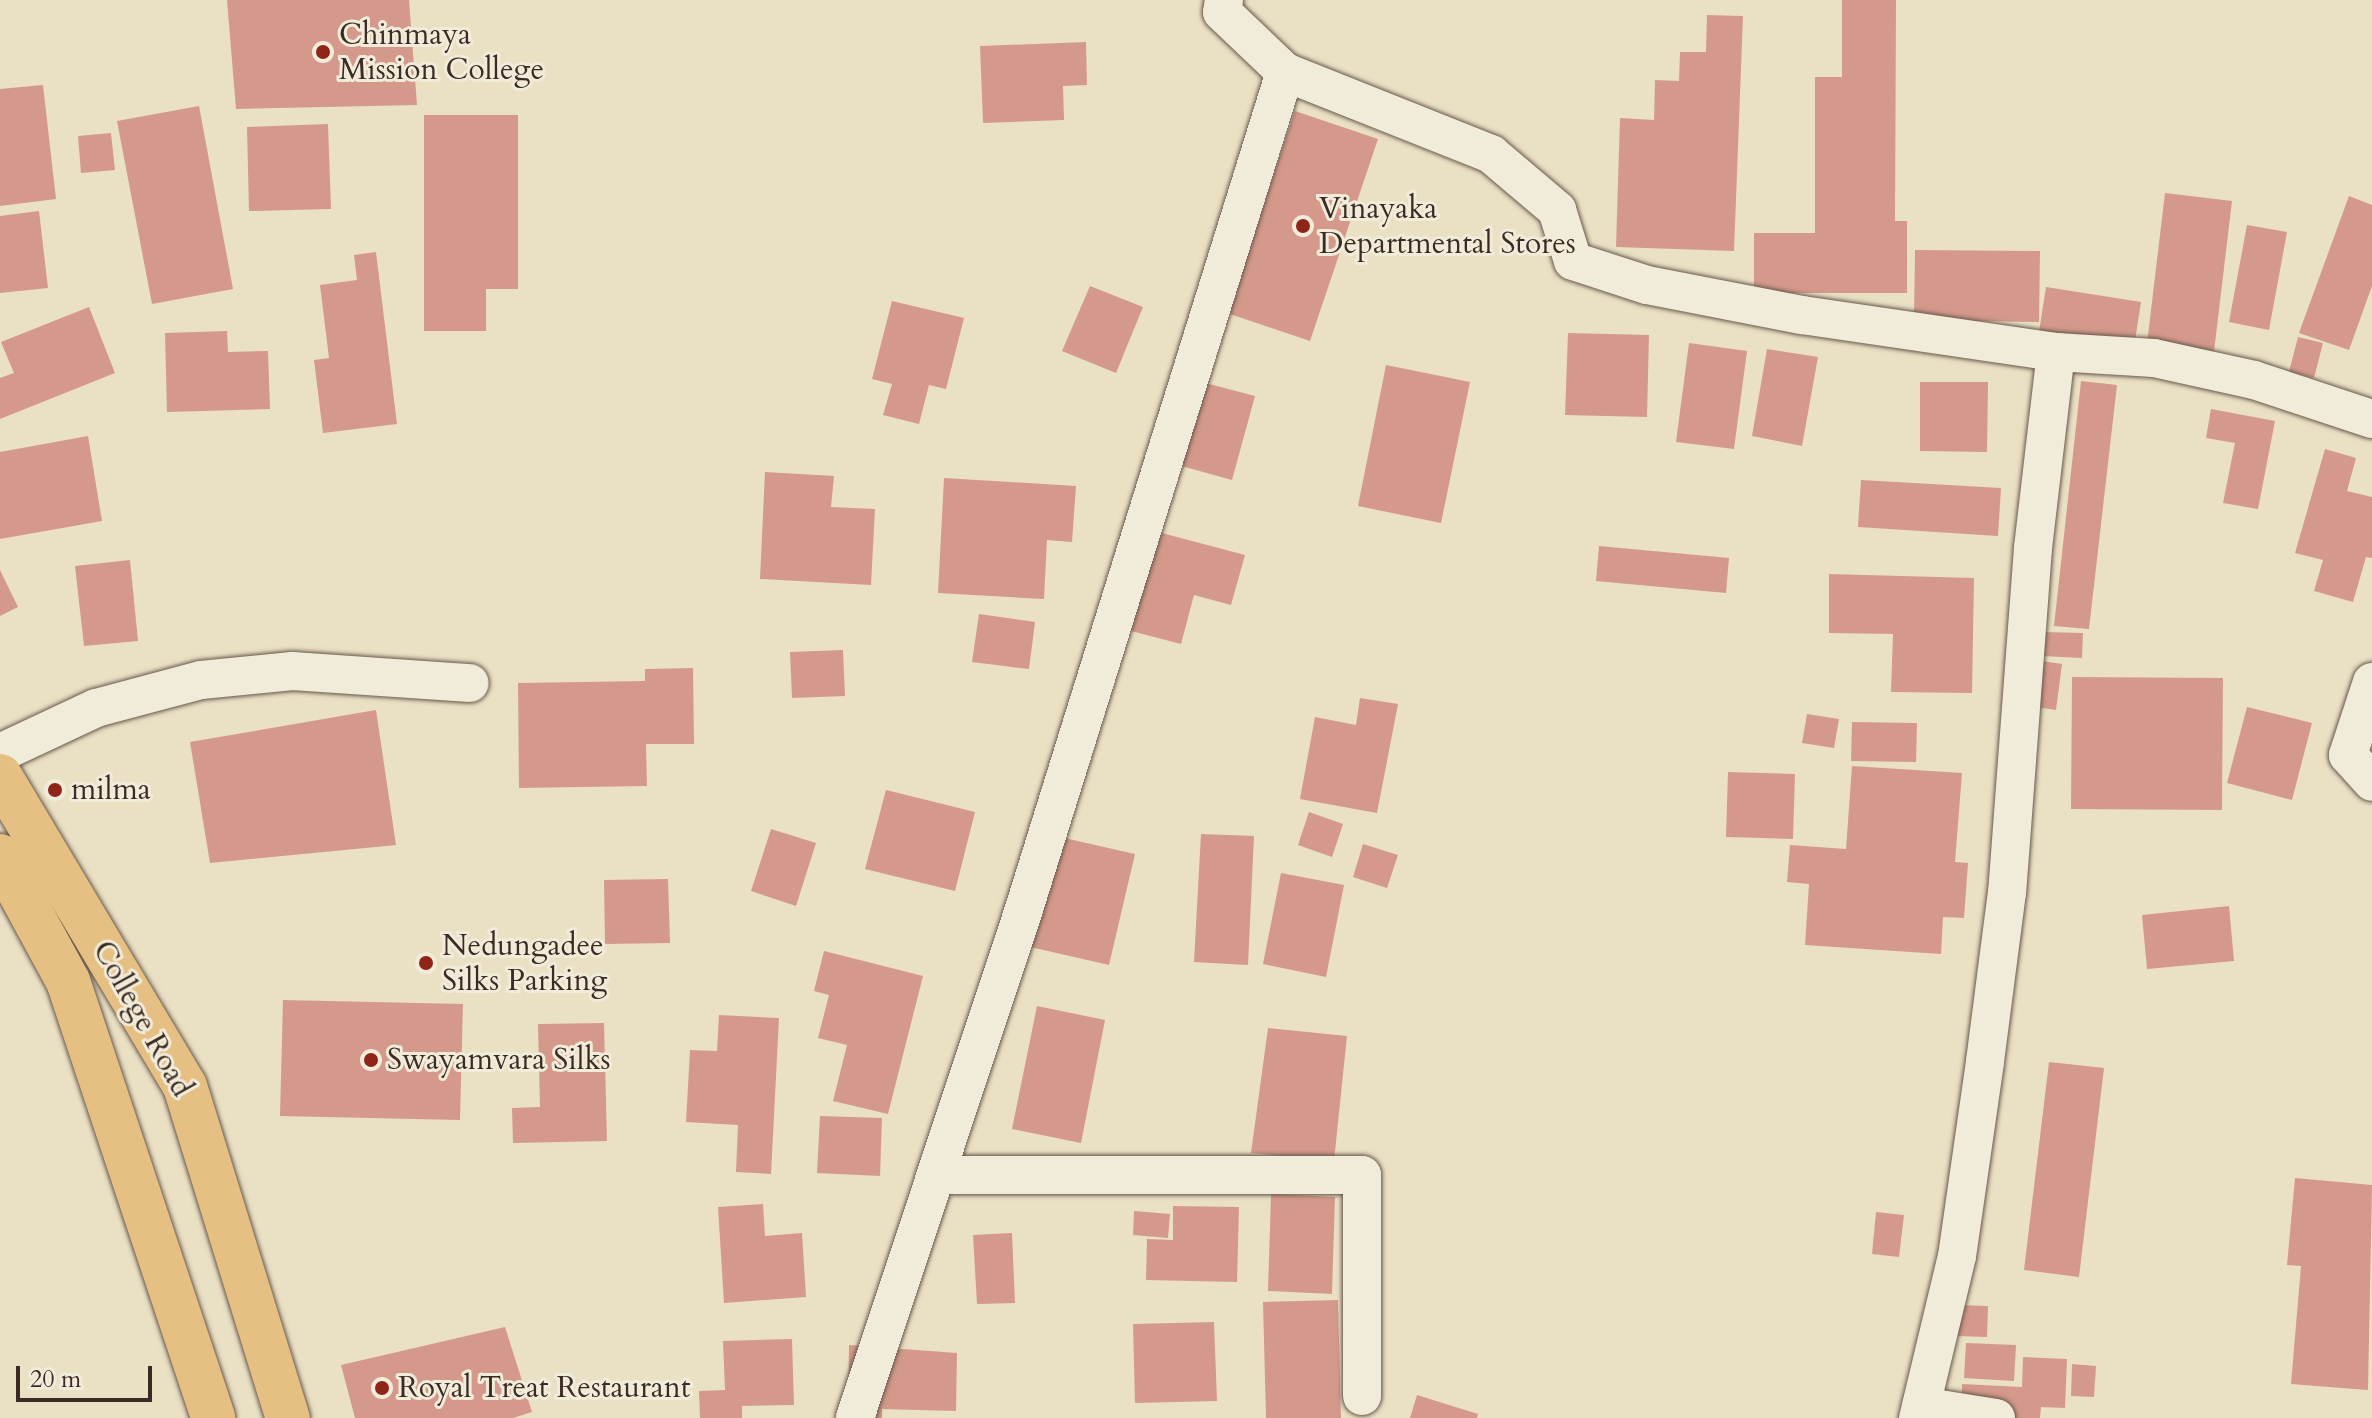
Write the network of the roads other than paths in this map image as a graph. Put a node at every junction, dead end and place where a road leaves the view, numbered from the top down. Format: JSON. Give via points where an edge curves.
{"nodes":[{"id":1,"x":1224,"y":0,"type":"edge"},
{"id":2,"x":1285,"y":72,"type":"junction"},
{"id":3,"x":2056,"y":352,"type":"junction"},
{"id":4,"x":2372,"y":419,"type":"edge"},
{"id":5,"x":2372,"y":682,"type":"edge"},
{"id":6,"x":470,"y":683,"type":"dead end"},
{"id":7,"x":0,"y":753,"type":"edge"},
{"id":8,"x":0,"y":776,"type":"edge"},
{"id":9,"x":2372,"y":782,"type":"edge"},
{"id":10,"x":1,"y":861,"type":"edge"},
{"id":11,"x":936,"y":1175,"type":"junction"},
{"id":12,"x":1362,"y":1396,"type":"dead end"},
{"id":13,"x":1920,"y":1412,"type":"edge"},
{"id":14,"x":213,"y":1418,"type":"edge"},
{"id":15,"x":288,"y":1418,"type":"edge"},
{"id":16,"x":855,"y":1418,"type":"edge"},
{"id":17,"x":1996,"y":1418,"type":"edge"}],
"edges":[{"from":1,"to":2,"type":"street","via":[[1222,12]]},
{"from":2,"to":3,"type":"street","via":[[1491,154],[1557,210],[1573,261],[1647,285],[1802,315]]},
{"from":2,"to":11,"type":"street"},
{"from":3,"to":4,"type":"street","via":[[2154,358],[2254,380]]},
{"from":3,"to":13,"type":"street","via":[[2033,548],[2007,892],[1957,1256]]},
{"from":5,"to":9,"type":"street","via":[[2348,755]]},
{"from":6,"to":7,"type":"street","via":[[293,671],[201,680],[96,708]]},
{"from":8,"to":15,"type":"main road","name":"College Road","via":[[185,1086]]},
{"from":10,"to":14,"type":"main road","name":"College Road","via":[[68,981]]},
{"from":11,"to":12,"type":"street","via":[[1362,1175]]},
{"from":11,"to":16,"type":"street"},
{"from":13,"to":17,"type":"street"}]}
